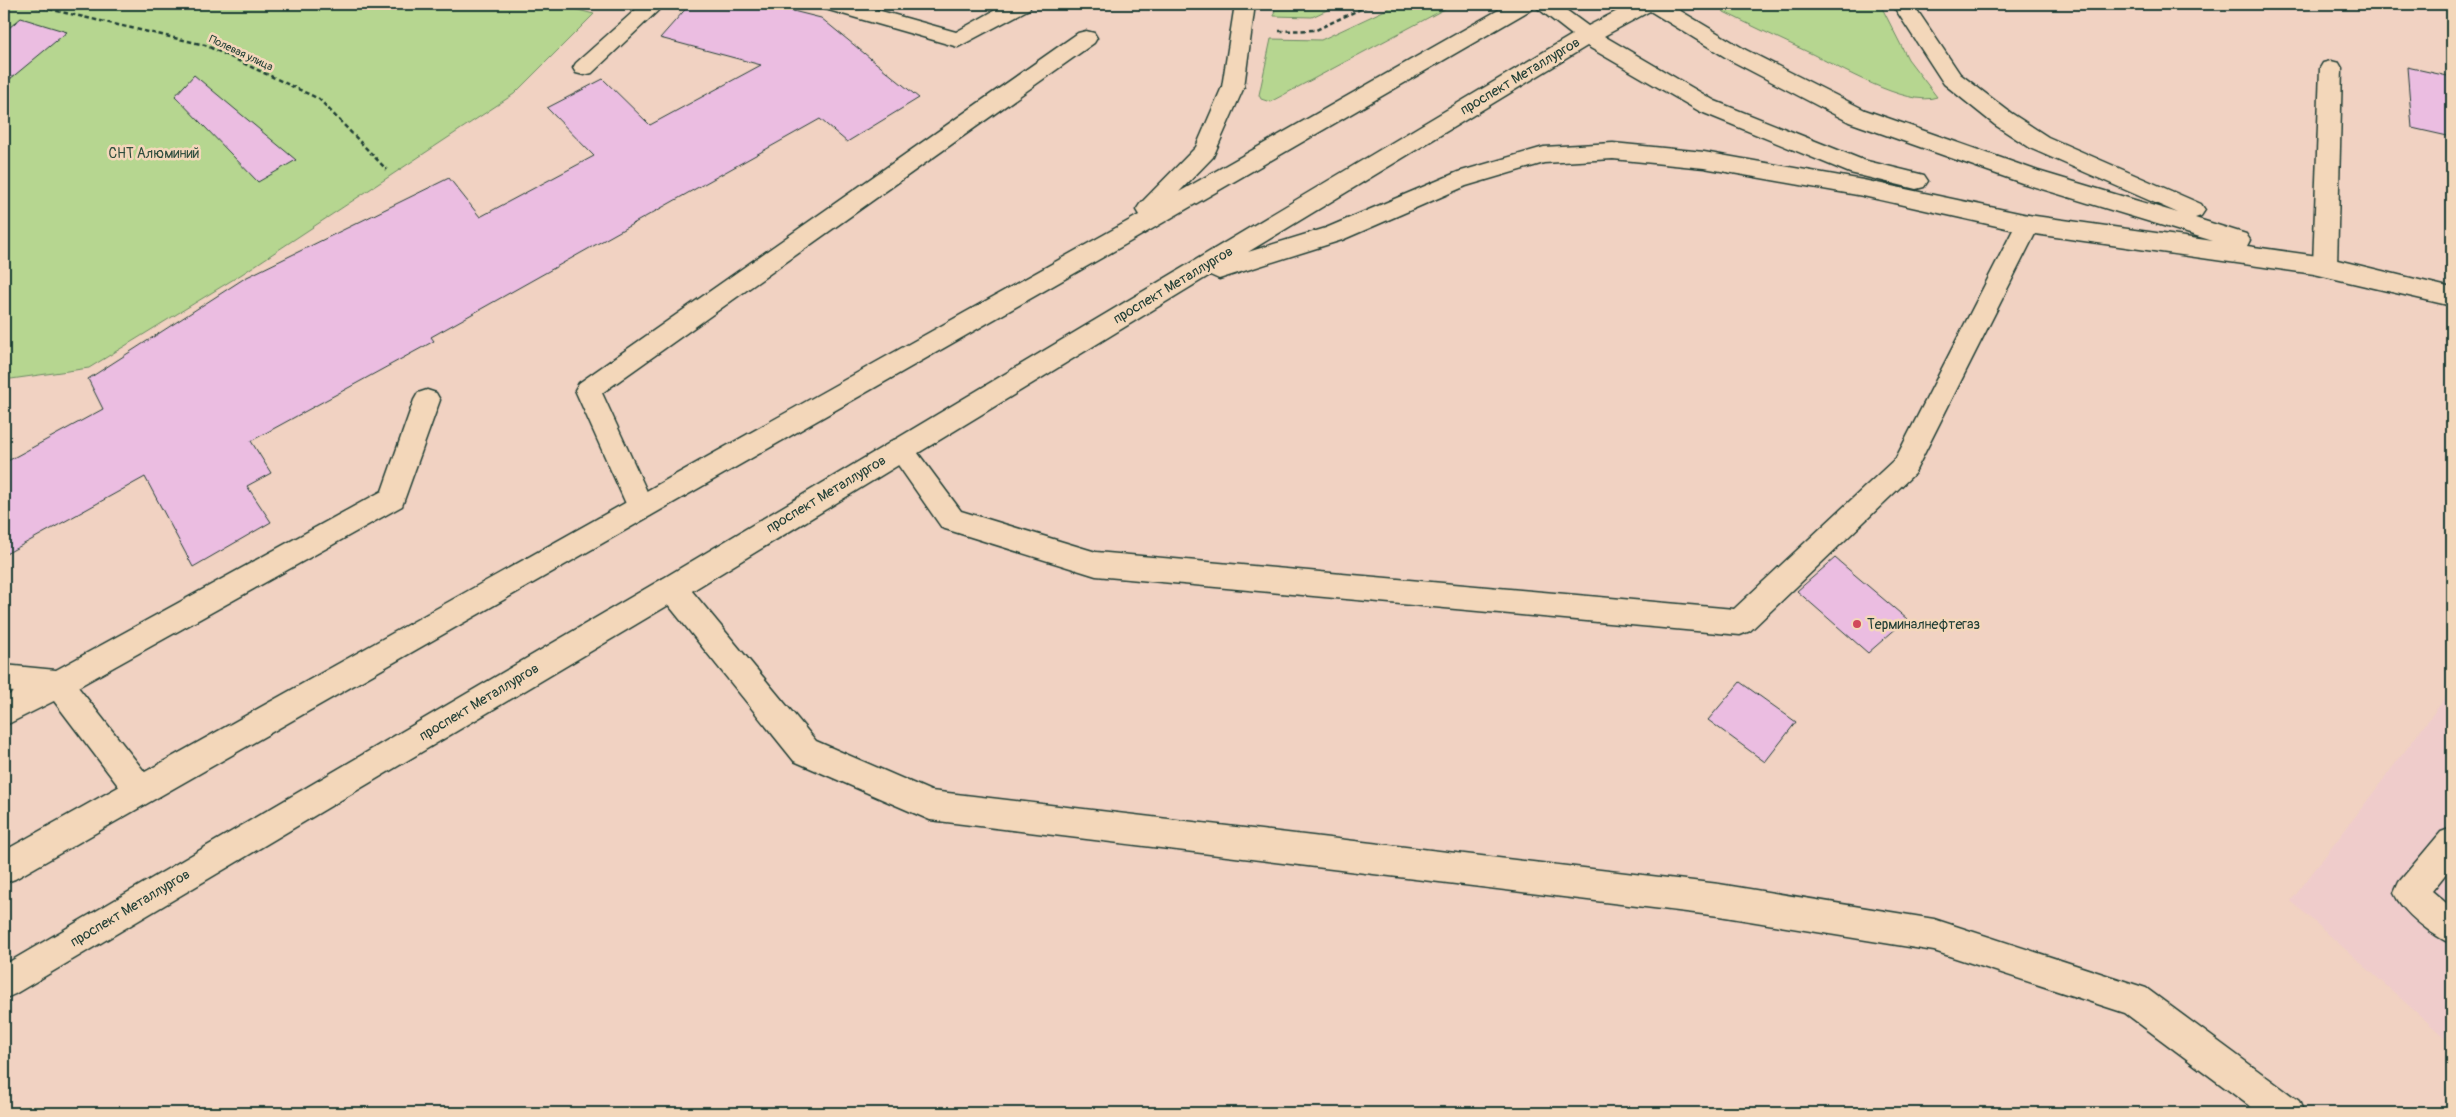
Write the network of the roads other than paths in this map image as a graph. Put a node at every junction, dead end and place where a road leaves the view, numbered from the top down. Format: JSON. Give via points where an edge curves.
{"nodes":[{"id":1,"x":655,"y":4,"type":"edge"},
{"id":2,"x":832,"y":4,"type":"edge"},
{"id":3,"x":1022,"y":4,"type":"edge"},
{"id":4,"x":1245,"y":4,"type":"edge"},
{"id":5,"x":1525,"y":4,"type":"edge"},
{"id":6,"x":1544,"y":4,"type":"edge"},
{"id":7,"x":1647,"y":4,"type":"edge"},
{"id":8,"x":1654,"y":4,"type":"edge"},
{"id":9,"x":1902,"y":4,"type":"edge"},
{"id":10,"x":1587,"y":36,"type":"junction"},
{"id":11,"x":1086,"y":38,"type":"dead end"},
{"id":12,"x":584,"y":68,"type":"dead end"},
{"id":13,"x":2331,"y":68,"type":"dead end"},
{"id":14,"x":2028,"y":224,"type":"junction"},
{"id":15,"x":1125,"y":234,"type":"junction"},
{"id":16,"x":2325,"y":266,"type":"junction"},
{"id":17,"x":1176,"y":284,"type":"junction"},
{"id":18,"x":2452,"y":298,"type":"edge"},
{"id":19,"x":427,"y":400,"type":"dead end"},
{"id":20,"x":900,"y":450,"type":"junction"},
{"id":21,"x":641,"y":507,"type":"junction"},
{"id":22,"x":672,"y":588,"type":"junction"},
{"id":23,"x":4,"y":678,"type":"edge"},
{"id":24,"x":58,"y":683,"type":"junction"},
{"id":25,"x":4,"y":713,"type":"edge"},
{"id":26,"x":140,"y":790,"type":"junction"},
{"id":27,"x":2452,"y":843,"type":"edge"},
{"id":28,"x":4,"y":868,"type":"edge"},
{"id":29,"x":2452,"y":928,"type":"edge"},
{"id":30,"x":4,"y":982,"type":"edge"},
{"id":31,"x":2287,"y":1113,"type":"edge"}],
"edges":[{"from":1,"to":12,"type":"main road"},
{"from":2,"to":3,"type":"main road","via":[[958,40]]},
{"from":4,"to":15,"type":"main road","via":[[1233,87],[1205,151]]},
{"from":5,"to":15,"type":"main road"},
{"from":6,"to":10,"type":"main road"},
{"from":7,"to":10,"type":"main road","name":"проспект Металлургов"},
{"from":8,"to":16,"type":"main road","via":[[1738,55],[1858,116],[2030,177]]},
{"from":9,"to":16,"type":"main road","via":[[1952,79],[2040,143]]},
{"from":10,"to":16,"type":"main road","via":[[1707,106],[1858,167],[2028,208]]},
{"from":10,"to":17,"type":"main road","name":"проспект Металлургов"},
{"from":11,"to":21,"type":"main road","via":[[588,390]]},
{"from":13,"to":16,"type":"main road"},
{"from":14,"to":16,"type":"main road"},
{"from":14,"to":17,"type":"main road","via":[[1863,188],[1704,160],[1614,151],[1544,155],[1458,180],[1334,234]]},
{"from":14,"to":20,"type":"main road","via":[[1904,466],[1740,622],[1096,564],[952,520]]},
{"from":15,"to":21,"type":"main road"},
{"from":16,"to":18,"type":"main road"},
{"from":17,"to":20,"type":"main road","name":"проспект Металлургов"},
{"from":19,"to":24,"type":"main road","via":[[393,498]]},
{"from":20,"to":22,"type":"main road","name":"проспект Металлургов"},
{"from":21,"to":26,"type":"main road"},
{"from":22,"to":30,"type":"main road","name":"проспект Металлургов"},
{"from":22,"to":31,"type":"main road","via":[[805,751],[930,806],[1719,900],[1934,935],[2134,1000]]},
{"from":23,"to":24,"type":"main road"},
{"from":24,"to":25,"type":"main road"},
{"from":24,"to":26,"type":"main road"},
{"from":26,"to":28,"type":"main road"},
{"from":27,"to":29,"type":"main road","via":[[2410,894]]}]}
